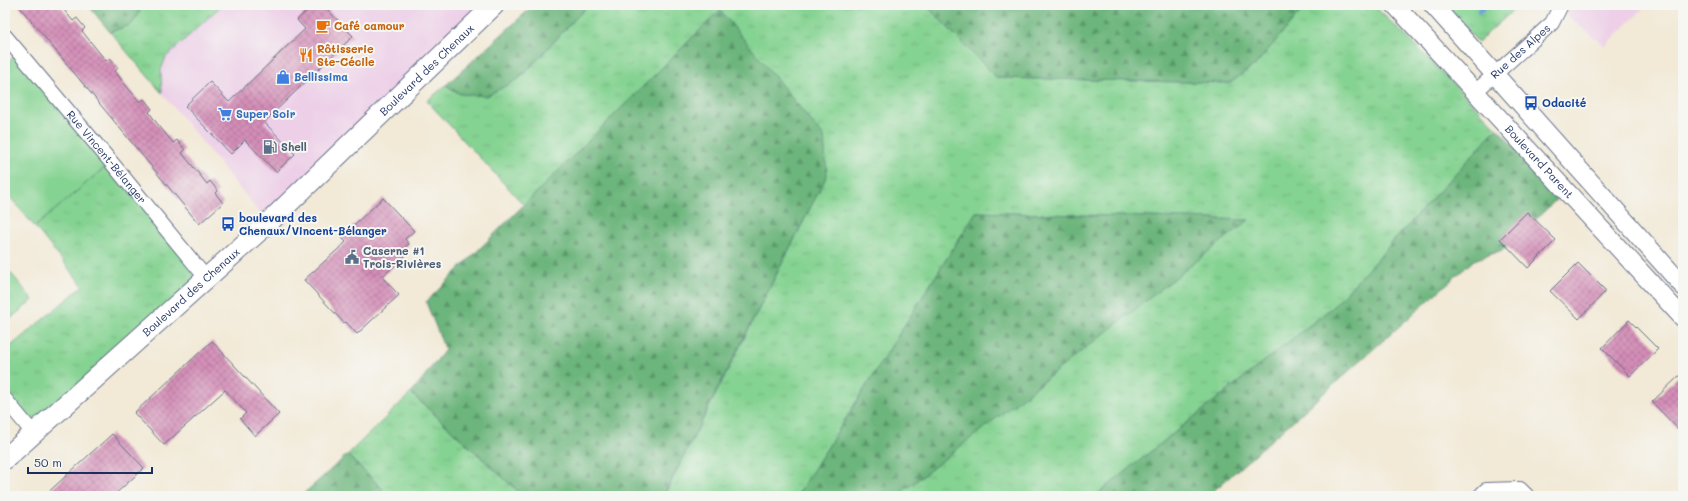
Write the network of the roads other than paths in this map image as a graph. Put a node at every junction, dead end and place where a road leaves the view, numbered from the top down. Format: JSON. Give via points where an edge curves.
{"nodes":[{"id":1,"x":494,"y":5,"type":"edge"},
{"id":2,"x":1394,"y":5,"type":"edge"},
{"id":3,"x":1432,"y":5,"type":"edge"},
{"id":4,"x":1561,"y":5,"type":"edge"},
{"id":5,"x":5,"y":36,"type":"edge"},
{"id":6,"x":1494,"y":74,"type":"junction"},
{"id":7,"x":1475,"y":92,"type":"junction"},
{"id":8,"x":207,"y":279,"type":"junction"},
{"id":9,"x":1683,"y":286,"type":"edge"},
{"id":10,"x":1683,"y":318,"type":"edge"},
{"id":11,"x":5,"y":399,"type":"edge"},
{"id":12,"x":34,"y":434,"type":"junction"},
{"id":13,"x":5,"y":459,"type":"edge"},
{"id":14,"x":1480,"y":496,"type":"edge"},
{"id":15,"x":1527,"y":496,"type":"edge"}],
"edges":[{"from":1,"to":8,"type":"main road","name":"Boulevard des Chenaux"},
{"from":2,"to":7,"type":"street","name":"Boulevard Parent"},
{"from":3,"to":6,"type":"street"},
{"from":4,"to":6,"type":"street","name":"Rue des Alpes","via":[[1552,23]]},
{"from":5,"to":8,"type":"street","name":"Rue Vincent-Bélanger"},
{"from":6,"to":7,"type":"street","name":"Rue des Alpes"},
{"from":6,"to":9,"type":"street"},
{"from":7,"to":10,"type":"street","name":"Boulevard Parent"},
{"from":8,"to":12,"type":"main road","name":"Boulevard des Chenaux"},
{"from":11,"to":12,"type":"street"},
{"from":12,"to":13,"type":"main road","name":"Boulevard des Chenaux"},
{"from":14,"to":15,"type":"street","via":[[1486,490],[1520,489]]}]}
